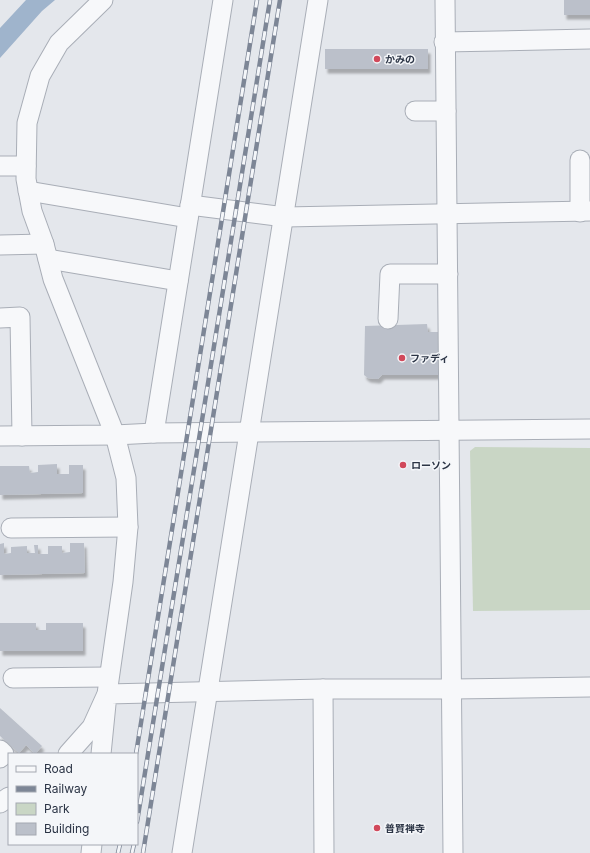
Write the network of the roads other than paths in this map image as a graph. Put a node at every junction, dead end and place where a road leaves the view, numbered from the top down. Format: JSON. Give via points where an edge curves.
{"nodes":[{"id":1,"x":103,"y":0,"type":"edge"},
{"id":2,"x":223,"y":0,"type":"edge"},
{"id":3,"x":318,"y":0,"type":"edge"},
{"id":4,"x":445,"y":0,"type":"edge"},
{"id":5,"x":590,"y":39,"type":"edge"},
{"id":6,"x":444,"y":42,"type":"junction"},
{"id":7,"x":415,"y":111,"type":"dead end"},
{"id":8,"x":446,"y":111,"type":"junction"},
{"id":9,"x":580,"y":160,"type":"dead end"},
{"id":10,"x":0,"y":166,"type":"edge"},
{"id":11,"x":26,"y":166,"type":"junction"},
{"id":12,"x":28,"y":190,"type":"junction"},
{"id":13,"x":189,"y":211,"type":"junction"},
{"id":14,"x":585,"y":212,"type":"edge"},
{"id":15,"x":447,"y":213,"type":"junction"},
{"id":16,"x":285,"y":217,"type":"junction"},
{"id":17,"x":0,"y":245,"type":"edge"},
{"id":18,"x":46,"y":252,"type":"junction"},
{"id":19,"x":448,"y":274,"type":"junction"},
{"id":20,"x":178,"y":281,"type":"junction"},
{"id":21,"x":0,"y":318,"type":"edge"},
{"id":22,"x":388,"y":319,"type":"dead end"},
{"id":23,"x":590,"y":429,"type":"edge"},
{"id":24,"x":450,"y":431,"type":"junction"},
{"id":25,"x":248,"y":432,"type":"junction"},
{"id":26,"x":154,"y":433,"type":"junction"},
{"id":27,"x":115,"y":435,"type":"junction"},
{"id":28,"x":0,"y":436,"type":"edge"},
{"id":29,"x":22,"y":436,"type":"junction"},
{"id":30,"x":128,"y":527,"type":"junction"},
{"id":31,"x":11,"y":528,"type":"dead end"},
{"id":32,"x":13,"y":678,"type":"dead end"},
{"id":33,"x":107,"y":685,"type":"junction"},
{"id":34,"x":590,"y":687,"type":"edge"},
{"id":35,"x":323,"y":688,"type":"junction"},
{"id":36,"x":452,"y":689,"type":"junction"},
{"id":37,"x":208,"y":691,"type":"junction"},
{"id":38,"x":0,"y":750,"type":"edge"},
{"id":39,"x":69,"y":753,"type":"edge"},
{"id":40,"x":101,"y":753,"type":"edge"},
{"id":41,"x":0,"y":758,"type":"edge"},
{"id":42,"x":182,"y":853,"type":"edge"},
{"id":43,"x":324,"y":853,"type":"edge"},
{"id":44,"x":453,"y":853,"type":"edge"}],
"edges":[{"from":1,"to":11,"type":"street","via":[[59,43],[40,76],[27,123]]},
{"from":2,"to":13,"type":"street"},
{"from":3,"to":16,"type":"street"},
{"from":4,"to":6,"type":"street"},
{"from":5,"to":6,"type":"street"},
{"from":6,"to":8,"type":"street"},
{"from":7,"to":8,"type":"street"},
{"from":8,"to":15,"type":"street"},
{"from":9,"to":14,"type":"street"},
{"from":10,"to":11,"type":"street"},
{"from":11,"to":12,"type":"street"},
{"from":12,"to":13,"type":"street"},
{"from":12,"to":18,"type":"street","via":[[32,211]]},
{"from":13,"to":16,"type":"street"},
{"from":13,"to":20,"type":"street"},
{"from":14,"to":15,"type":"street"},
{"from":15,"to":16,"type":"street"},
{"from":15,"to":19,"type":"street"},
{"from":16,"to":25,"type":"street"},
{"from":17,"to":18,"type":"street"},
{"from":18,"to":20,"type":"street"},
{"from":18,"to":27,"type":"street","via":[[53,279]]},
{"from":19,"to":22,"type":"street","via":[[390,274]]},
{"from":19,"to":24,"type":"street"},
{"from":20,"to":26,"type":"street"},
{"from":21,"to":29,"type":"street","via":[[20,318]]},
{"from":23,"to":24,"type":"street"},
{"from":24,"to":25,"type":"street"},
{"from":24,"to":36,"type":"street"},
{"from":25,"to":26,"type":"street"},
{"from":25,"to":37,"type":"street"},
{"from":26,"to":27,"type":"street"},
{"from":27,"to":29,"type":"street"},
{"from":27,"to":30,"type":"street","via":[[126,478]]},
{"from":28,"to":29,"type":"street"},
{"from":30,"to":31,"type":"street"},
{"from":30,"to":33,"type":"street","via":[[124,582]]},
{"from":32,"to":33,"type":"street"},
{"from":33,"to":37,"type":"street"},
{"from":33,"to":39,"type":"street","via":[[92,727]]},
{"from":33,"to":40,"type":"street"},
{"from":34,"to":36,"type":"street"},
{"from":35,"to":36,"type":"street"},
{"from":35,"to":37,"type":"street"},
{"from":35,"to":43,"type":"street"},
{"from":36,"to":44,"type":"street"},
{"from":37,"to":42,"type":"street"},
{"from":38,"to":41,"type":"street","via":[[4,754]]}]}
